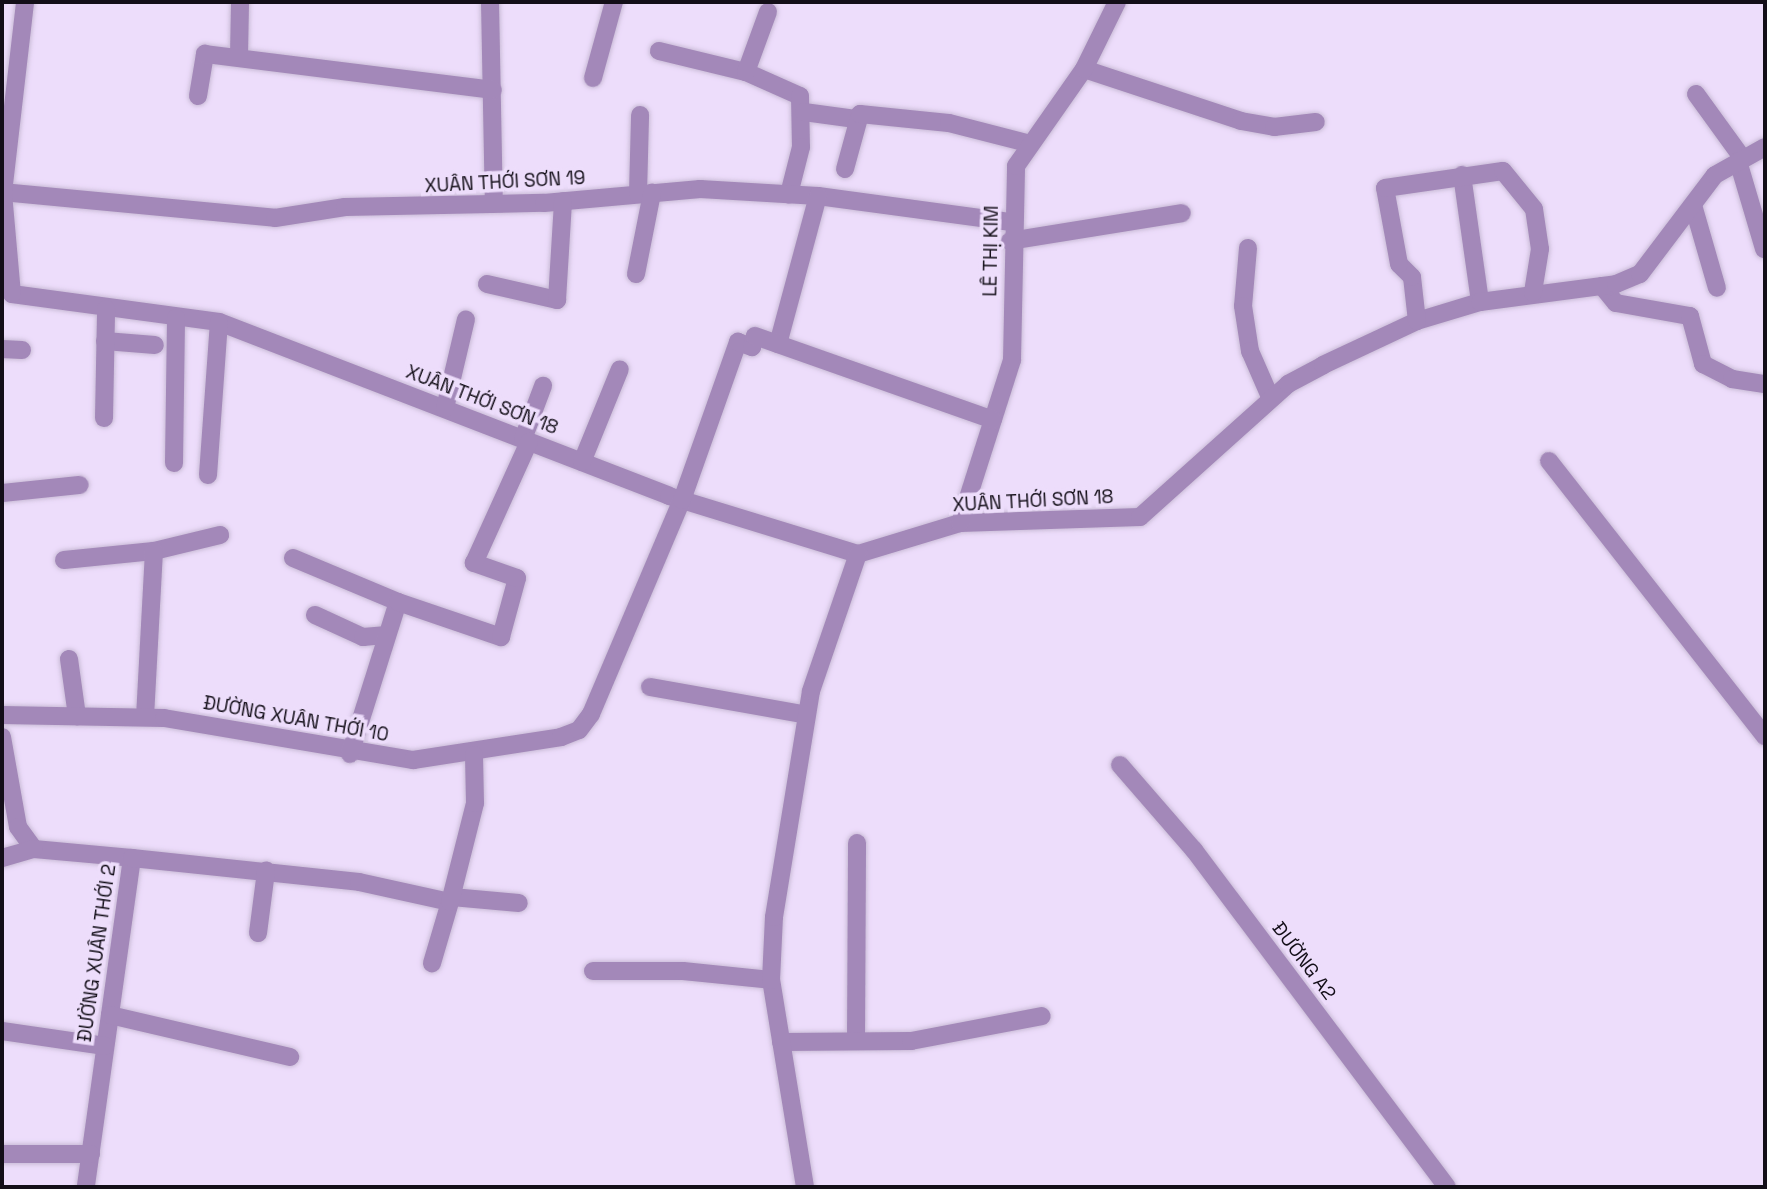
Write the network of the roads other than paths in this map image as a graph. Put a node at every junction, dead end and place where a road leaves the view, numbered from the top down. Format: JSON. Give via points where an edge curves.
{"nodes":[{"id":1,"x":25,"y":2,"type":"edge"},
{"id":2,"x":240,"y":2,"type":"edge"},
{"id":3,"x":490,"y":2,"type":"edge"},
{"id":4,"x":614,"y":2,"type":"edge"},
{"id":5,"x":1117,"y":2,"type":"edge"},
{"id":6,"x":768,"y":12,"type":"dead end"},
{"id":7,"x":659,"y":51,"type":"dead end"},
{"id":8,"x":239,"y":57,"type":"junction"},
{"id":9,"x":1084,"y":69,"type":"junction"},
{"id":10,"x":746,"y":72,"type":"junction"},
{"id":11,"x":593,"y":78,"type":"dead end"},
{"id":12,"x":8,"y":88,"type":"edge"},
{"id":13,"x":493,"y":90,"type":"junction"},
{"id":14,"x":1696,"y":94,"type":"dead end"},
{"id":15,"x":198,"y":96,"type":"dead end"},
{"id":16,"x":803,"y":112,"type":"junction"},
{"id":17,"x":640,"y":115,"type":"dead end"},
{"id":18,"x":856,"y":119,"type":"junction"},
{"id":19,"x":1317,"y":122,"type":"dead end"},
{"id":20,"x":1027,"y":143,"type":"junction"},
{"id":21,"x":1765,"y":147,"type":"edge"},
{"id":22,"x":1740,"y":160,"type":"junction"},
{"id":23,"x":845,"y":169,"type":"dead end"},
{"id":24,"x":1462,"y":175,"type":"junction"},
{"id":25,"x":3,"y":192,"type":"edge"},
{"id":26,"x":645,"y":194,"type":"junction"},
{"id":27,"x":789,"y":194,"type":"junction"},
{"id":28,"x":818,"y":196,"type":"junction"},
{"id":29,"x":563,"y":201,"type":"junction"},
{"id":30,"x":494,"y":203,"type":"junction"},
{"id":31,"x":1693,"y":205,"type":"junction"},
{"id":32,"x":1182,"y":213,"type":"dead end"},
{"id":33,"x":1010,"y":222,"type":"junction"},
{"id":34,"x":1010,"y":242,"type":"junction"},
{"id":35,"x":1248,"y":248,"type":"dead end"},
{"id":36,"x":1764,"y":250,"type":"edge"},
{"id":37,"x":636,"y":274,"type":"dead end"},
{"id":38,"x":487,"y":284,"type":"dead end"},
{"id":39,"x":1602,"y":286,"type":"junction"},
{"id":40,"x":1717,"y":288,"type":"dead end"},
{"id":41,"x":1533,"y":292,"type":"junction"},
{"id":42,"x":7,"y":296,"type":"edge"},
{"id":43,"x":1480,"y":302,"type":"junction"},
{"id":44,"x":107,"y":309,"type":"junction"},
{"id":45,"x":176,"y":318,"type":"junction"},
{"id":46,"x":466,"y":319,"type":"dead end"},
{"id":47,"x":1417,"y":321,"type":"junction"},
{"id":48,"x":219,"y":322,"type":"junction"},
{"id":49,"x":106,"y":341,"type":"junction"},
{"id":50,"x":778,"y":344,"type":"junction"},
{"id":51,"x":155,"y":345,"type":"dead end"},
{"id":52,"x":2,"y":349,"type":"edge"},
{"id":53,"x":22,"y":350,"type":"dead end"},
{"id":54,"x":620,"y":369,"type":"dead end"},
{"id":55,"x":1765,"y":384,"type":"edge"},
{"id":56,"x":543,"y":386,"type":"dead end"},
{"id":57,"x":1272,"y":399,"type":"junction"},
{"id":58,"x":445,"y":408,"type":"junction"},
{"id":59,"x":103,"y":418,"type":"dead end"},
{"id":60,"x":993,"y":420,"type":"junction"},
{"id":61,"x":526,"y":440,"type":"junction"},
{"id":62,"x":1549,"y":461,"type":"dead end"},
{"id":63,"x":582,"y":462,"type":"junction"},
{"id":64,"x":174,"y":463,"type":"dead end"},
{"id":65,"x":208,"y":475,"type":"dead end"},
{"id":66,"x":80,"y":485,"type":"dead end"},
{"id":67,"x":2,"y":493,"type":"edge"},
{"id":68,"x":682,"y":500,"type":"junction"},
{"id":69,"x":960,"y":523,"type":"junction"},
{"id":70,"x":220,"y":536,"type":"dead end"},
{"id":71,"x":154,"y":551,"type":"junction"},
{"id":72,"x":858,"y":554,"type":"junction"},
{"id":73,"x":292,"y":558,"type":"dead end"},
{"id":74,"x":64,"y":560,"type":"dead end"},
{"id":75,"x":398,"y":602,"type":"junction"},
{"id":76,"x":315,"y":615,"type":"dead end"},
{"id":77,"x":387,"y":635,"type":"junction"},
{"id":78,"x":69,"y":659,"type":"dead end"},
{"id":79,"x":650,"y":687,"type":"dead end"},
{"id":80,"x":2,"y":715,"type":"edge"},
{"id":81,"x":807,"y":715,"type":"junction"},
{"id":82,"x":77,"y":716,"type":"junction"},
{"id":83,"x":145,"y":716,"type":"junction"},
{"id":84,"x":1765,"y":736,"type":"edge"},
{"id":85,"x":2,"y":737,"type":"edge"},
{"id":86,"x":350,"y":754,"type":"junction"},
{"id":87,"x":474,"y":755,"type":"junction"},
{"id":88,"x":1120,"y":765,"type":"dead end"},
{"id":89,"x":857,"y":844,"type":"dead end"},
{"id":90,"x":34,"y":849,"type":"junction"},
{"id":91,"x":2,"y":858,"type":"edge"},
{"id":92,"x":132,"y":858,"type":"junction"},
{"id":93,"x":266,"y":871,"type":"junction"},
{"id":94,"x":451,"y":900,"type":"junction"},
{"id":95,"x":519,"y":903,"type":"dead end"},
{"id":96,"x":258,"y":933,"type":"dead end"},
{"id":97,"x":432,"y":963,"type":"dead end"},
{"id":98,"x":593,"y":971,"type":"dead end"},
{"id":99,"x":771,"y":980,"type":"junction"},
{"id":100,"x":110,"y":1015,"type":"junction"},
{"id":101,"x":1042,"y":1016,"type":"dead end"},
{"id":102,"x":2,"y":1031,"type":"edge"},
{"id":103,"x":856,"y":1041,"type":"junction"},
{"id":104,"x":781,"y":1042,"type":"junction"},
{"id":105,"x":106,"y":1046,"type":"junction"},
{"id":106,"x":290,"y":1057,"type":"dead end"},
{"id":107,"x":2,"y":1154,"type":"edge"},
{"id":108,"x":90,"y":1154,"type":"junction"},
{"id":109,"x":86,"y":1187,"type":"edge"},
{"id":110,"x":805,"y":1187,"type":"edge"},
{"id":111,"x":1447,"y":1187,"type":"edge"}],
"edges":[{"from":1,"to":12,"type":"street"},
{"from":2,"to":8,"type":"street"},
{"from":3,"to":13,"type":"street"},
{"from":4,"to":11,"type":"street"},
{"from":5,"to":9,"type":"street","name":"LÊ THỊ KIM"},
{"from":6,"to":10,"type":"street"},
{"from":7,"to":10,"type":"street"},
{"from":8,"to":13,"type":"street","via":[[354,78]]},
{"from":8,"to":15,"type":"street","via":[[205,54]]},
{"from":9,"to":19,"type":"street","via":[[1241,121],[1274,127]]},
{"from":9,"to":20,"type":"street","name":"LÊ THỊ KIM"},
{"from":10,"to":16,"type":"street","via":[[794,91]]},
{"from":12,"to":25,"type":"street"},
{"from":13,"to":30,"type":"street"},
{"from":14,"to":22,"type":"street"},
{"from":16,"to":18,"type":"street"},
{"from":16,"to":27,"type":"street"},
{"from":17,"to":26,"type":"street"},
{"from":18,"to":20,"type":"street","via":[[860,114],[949,123]]},
{"from":18,"to":23,"type":"street"},
{"from":20,"to":33,"type":"street","name":"LÊ THỊ KIM","via":[[1016,166]]},
{"from":21,"to":22,"type":"street","name":"XUÂN THỚI SƠN 18"},
{"from":22,"to":31,"type":"street","name":"XUÂN THỚI SƠN 18","via":[[1715,175]]},
{"from":22,"to":36,"type":"street"},
{"from":24,"to":41,"type":"street","via":[[1503,171],[1534,209],[1540,249]]},
{"from":24,"to":43,"type":"street"},
{"from":24,"to":47,"type":"street","via":[[1385,188],[1399,264],[1412,277]]},
{"from":25,"to":30,"type":"street","name":"XUÂN THỚI SƠN 19","via":[[275,218],[345,206]]},
{"from":25,"to":42,"type":"street"},
{"from":26,"to":27,"type":"street","name":"XUÂN THỚI SƠN 19"},
{"from":26,"to":29,"type":"street","name":"XUÂN THỚI SƠN 19"},
{"from":26,"to":37,"type":"street"},
{"from":27,"to":28,"type":"street","name":"XUÂN THỚI SƠN 19"},
{"from":28,"to":33,"type":"street","name":"XUÂN THỚI SƠN 19"},
{"from":28,"to":50,"type":"street"},
{"from":29,"to":30,"type":"street","name":"XUÂN THỚI SƠN 19"},
{"from":29,"to":38,"type":"street","via":[[556,300]]},
{"from":31,"to":39,"type":"street","name":"XUÂN THỚI SƠN 18","via":[[1640,274]]},
{"from":31,"to":40,"type":"street"},
{"from":32,"to":34,"type":"street"},
{"from":33,"to":34,"type":"street","name":"LÊ THỊ KIM"},
{"from":34,"to":60,"type":"street","name":"LÊ THỊ KIM","via":[[1012,360]]},
{"from":35,"to":57,"type":"street","via":[[1243,306],[1250,351]]},
{"from":39,"to":41,"type":"street","name":"XUÂN THỚI SƠN 18"},
{"from":39,"to":55,"type":"street","via":[[1616,303],[1690,316],[1703,364],[1732,379]]},
{"from":41,"to":43,"type":"street","name":"XUÂN THỚI SƠN 18"},
{"from":42,"to":44,"type":"street","name":"XUÂN THỚI SƠN 18"},
{"from":43,"to":47,"type":"street","name":"XUÂN THỚI SƠN 18"},
{"from":44,"to":45,"type":"street","name":"XUÂN THỚI SƠN 18"},
{"from":44,"to":49,"type":"street"},
{"from":45,"to":48,"type":"street","name":"XUÂN THỚI SƠN 18"},
{"from":45,"to":64,"type":"street"},
{"from":46,"to":58,"type":"street"},
{"from":47,"to":57,"type":"street","name":"XUÂN THỚI SƠN 18","via":[[1323,365]]},
{"from":48,"to":58,"type":"street","name":"XUÂN THỚI SƠN 18"},
{"from":48,"to":65,"type":"street"},
{"from":49,"to":51,"type":"street"},
{"from":49,"to":59,"type":"street"},
{"from":50,"to":60,"type":"street"},
{"from":50,"to":68,"type":"street","name":"ĐƯỜNG XUÂN THỚI 10","via":[[755,336],[751,347],[738,342]]},
{"from":52,"to":53,"type":"street"},
{"from":54,"to":63,"type":"street"},
{"from":56,"to":61,"type":"street"},
{"from":57,"to":69,"type":"street","name":"XUÂN THỚI SƠN 18","via":[[1140,517]]},
{"from":58,"to":61,"type":"street","name":"XUÂN THỚI SƠN 18"},
{"from":60,"to":69,"type":"street","name":"LÊ THỊ KIM"},
{"from":61,"to":63,"type":"street","name":"XUÂN THỚI SƠN 18"},
{"from":61,"to":75,"type":"street","via":[[474,563],[517,578],[501,637]]},
{"from":62,"to":84,"type":"street"},
{"from":63,"to":68,"type":"street","name":"XUÂN THỚI SƠN 18"},
{"from":66,"to":67,"type":"street"},
{"from":68,"to":72,"type":"street","name":"XUÂN THỚI SƠN 18"},
{"from":68,"to":87,"type":"street","name":"ĐƯỜNG XUÂN THỚI 10","via":[[584,724],[561,737]]},
{"from":69,"to":72,"type":"street","name":"XUÂN THỚI SƠN 18"},
{"from":70,"to":71,"type":"street"},
{"from":71,"to":74,"type":"street"},
{"from":71,"to":83,"type":"street"},
{"from":72,"to":81,"type":"street"},
{"from":73,"to":75,"type":"street"},
{"from":75,"to":77,"type":"street"},
{"from":76,"to":77,"type":"street","via":[[363,638]]},
{"from":77,"to":86,"type":"street"},
{"from":78,"to":82,"type":"street"},
{"from":79,"to":81,"type":"street"},
{"from":80,"to":82,"type":"street","name":"ĐƯỜNG XUÂN THỚI 10"},
{"from":81,"to":99,"type":"street","via":[[774,917]]},
{"from":82,"to":83,"type":"street","name":"ĐƯỜNG XUÂN THỚI 10"},
{"from":83,"to":86,"type":"street","name":"ĐƯỜNG XUÂN THỚI 10","via":[[252,730]]},
{"from":85,"to":90,"type":"street","via":[[18,827]]},
{"from":86,"to":87,"type":"street","name":"ĐƯỜNG XUÂN THỚI 10","via":[[413,760]]},
{"from":87,"to":94,"type":"street","via":[[475,803]]},
{"from":88,"to":111,"type":"street","name":"ĐƯỜNG A2","via":[[1194,850]]},
{"from":89,"to":103,"type":"street"},
{"from":90,"to":91,"type":"street"},
{"from":90,"to":92,"type":"street","name":"ĐƯỜNG XUÂN THỚI 2"},
{"from":92,"to":93,"type":"street"},
{"from":92,"to":100,"type":"street","name":"ĐƯỜNG XUÂN THỚI 2"},
{"from":93,"to":94,"type":"street"},
{"from":93,"to":96,"type":"street"},
{"from":94,"to":95,"type":"street"},
{"from":94,"to":97,"type":"street"},
{"from":98,"to":99,"type":"street","via":[[683,971]]},
{"from":99,"to":104,"type":"street"},
{"from":100,"to":105,"type":"street","name":"ĐƯỜNG XUÂN THỚI 2"},
{"from":100,"to":106,"type":"street"},
{"from":101,"to":103,"type":"street","via":[[911,1041]]},
{"from":102,"to":105,"type":"street"},
{"from":103,"to":104,"type":"street"},
{"from":104,"to":110,"type":"street"},
{"from":105,"to":108,"type":"street","name":"ĐƯỜNG XUÂN THỚI 2"},
{"from":107,"to":108,"type":"street"},
{"from":108,"to":109,"type":"street","name":"ĐƯỜNG XUÂN THỚI 2"}]}
